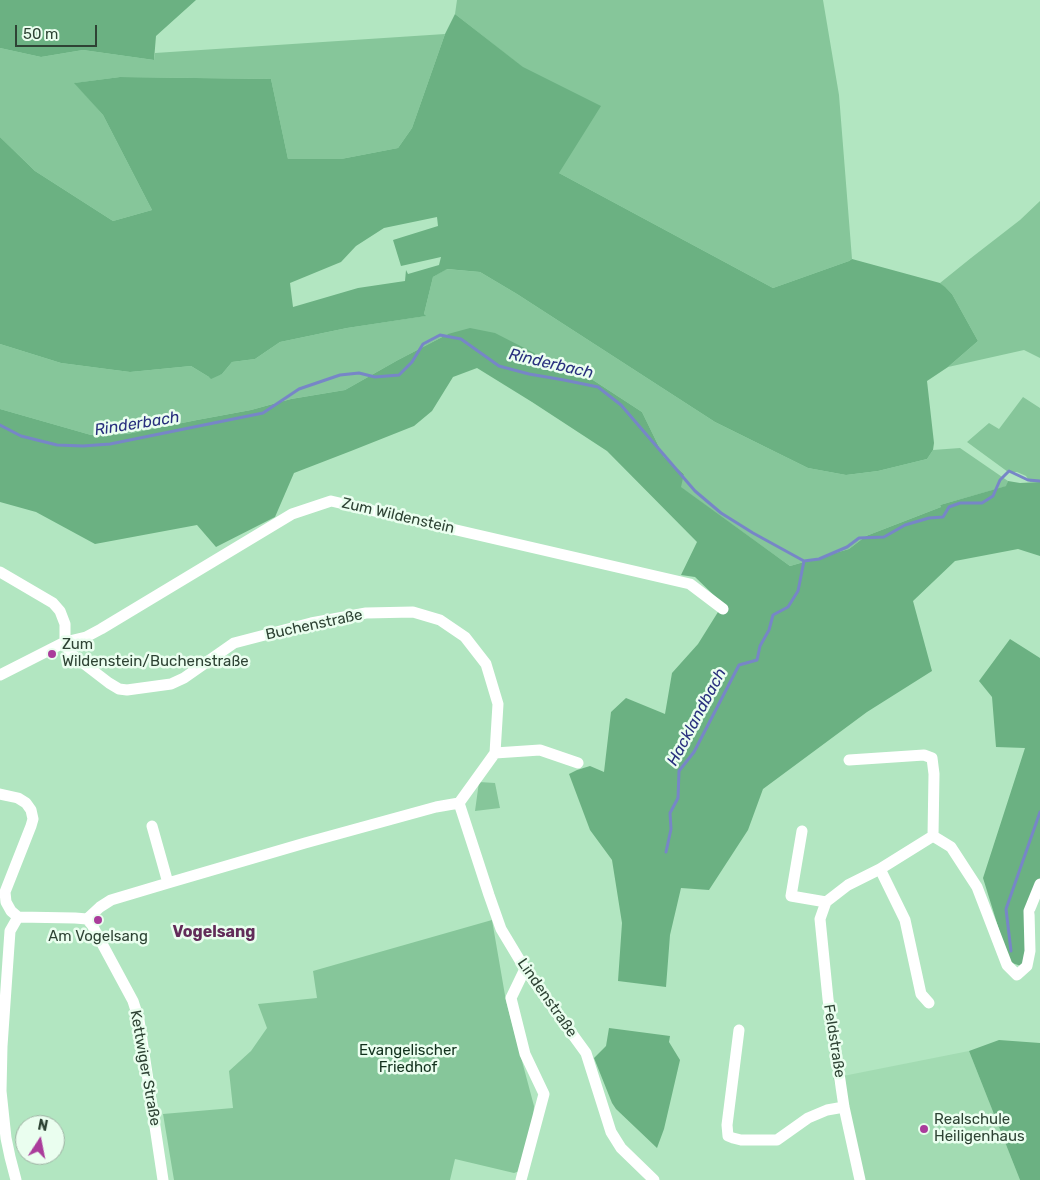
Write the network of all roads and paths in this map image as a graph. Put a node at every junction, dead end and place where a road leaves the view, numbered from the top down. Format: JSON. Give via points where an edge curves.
{"nodes":[{"id":1,"x":0,"y":572,"type":"edge"},
{"id":2,"x":723,"y":609,"type":"dead end"},
{"id":3,"x":65,"y":642,"type":"junction"},
{"id":4,"x":0,"y":675,"type":"edge"},
{"id":5,"x":495,"y":753,"type":"junction"},
{"id":6,"x":849,"y":760,"type":"dead end"},
{"id":7,"x":578,"y":763,"type":"dead end"},
{"id":8,"x":0,"y":794,"type":"edge"},
{"id":9,"x":459,"y":803,"type":"junction"},
{"id":10,"x":152,"y":826,"type":"dead end"},
{"id":11,"x":802,"y":831,"type":"dead end"},
{"id":12,"x":933,"y":836,"type":"junction"},
{"id":13,"x":880,"y":869,"type":"junction"},
{"id":14,"x":168,"y":882,"type":"junction"},
{"id":15,"x":1040,"y":884,"type":"edge"},
{"id":16,"x":826,"y":902,"type":"junction"},
{"id":17,"x":18,"y":917,"type":"junction"},
{"id":18,"x":86,"y":919,"type":"junction"},
{"id":19,"x":525,"y":969,"type":"junction"},
{"id":20,"x":929,"y":1004,"type":"dead end"},
{"id":21,"x":739,"y":1030,"type":"dead end"},
{"id":22,"x":844,"y":1107,"type":"junction"},
{"id":23,"x":16,"y":1180,"type":"edge"},
{"id":24,"x":163,"y":1180,"type":"edge"},
{"id":25,"x":522,"y":1180,"type":"edge"},
{"id":26,"x":654,"y":1180,"type":"edge"},
{"id":27,"x":860,"y":1180,"type":"edge"}],
"edges":[{"from":1,"to":3,"type":"street","via":[[53,603],[65,624]]},
{"from":2,"to":3,"type":"street","name":"Zum Wildenstein","via":[[690,584],[331,500],[292,514],[101,629]]},
{"from":3,"to":4,"type":"street"},
{"from":3,"to":5,"type":"street","name":"Buchenstraße","via":[[70,653],[118,689],[127,690],[172,684],[234,643],[311,622],[366,614],[413,612],[440,620],[465,637],[486,664],[498,704]]},
{"from":5,"to":7,"type":"street","via":[[540,750]]},
{"from":5,"to":9,"type":"street"},
{"from":6,"to":12,"type":"street","via":[[924,755],[932,758]]},
{"from":8,"to":17,"type":"street","via":[[26,803],[33,818],[5,892],[6,902]]},
{"from":9,"to":14,"type":"street"},
{"from":9,"to":19,"type":"street","name":"Lindenstraße","via":[[502,929]]},
{"from":10,"to":14,"type":"street"},
{"from":11,"to":16,"type":"street","via":[[792,896]]},
{"from":12,"to":13,"type":"street"},
{"from":12,"to":15,"type":"street","via":[[951,847],[978,887],[1006,965],[1017,976],[1027,966],[1029,911]]},
{"from":13,"to":16,"type":"street","via":[[848,884]]},
{"from":13,"to":20,"type":"street","via":[[905,920],[921,994]]},
{"from":14,"to":18,"type":"street","via":[[111,900]]},
{"from":16,"to":22,"type":"street","name":"Feldstraße","via":[[820,919],[830,1022]]},
{"from":17,"to":18,"type":"street"},
{"from":17,"to":23,"type":"street","via":[[10,931],[1,1091],[6,1138]]},
{"from":18,"to":24,"type":"street","name":"Kettwiger Straße","via":[[133,1001],[139,1020]]},
{"from":19,"to":25,"type":"street","via":[[511,998],[525,1054],[544,1094]]},
{"from":19,"to":26,"type":"street","name":"Lindenstraße","via":[[586,1053],[611,1132],[621,1148]]},
{"from":21,"to":22,"type":"street","via":[[728,1136],[741,1140],[777,1140],[808,1118]]},
{"from":22,"to":27,"type":"street","name":"Feldstraße"}]}
